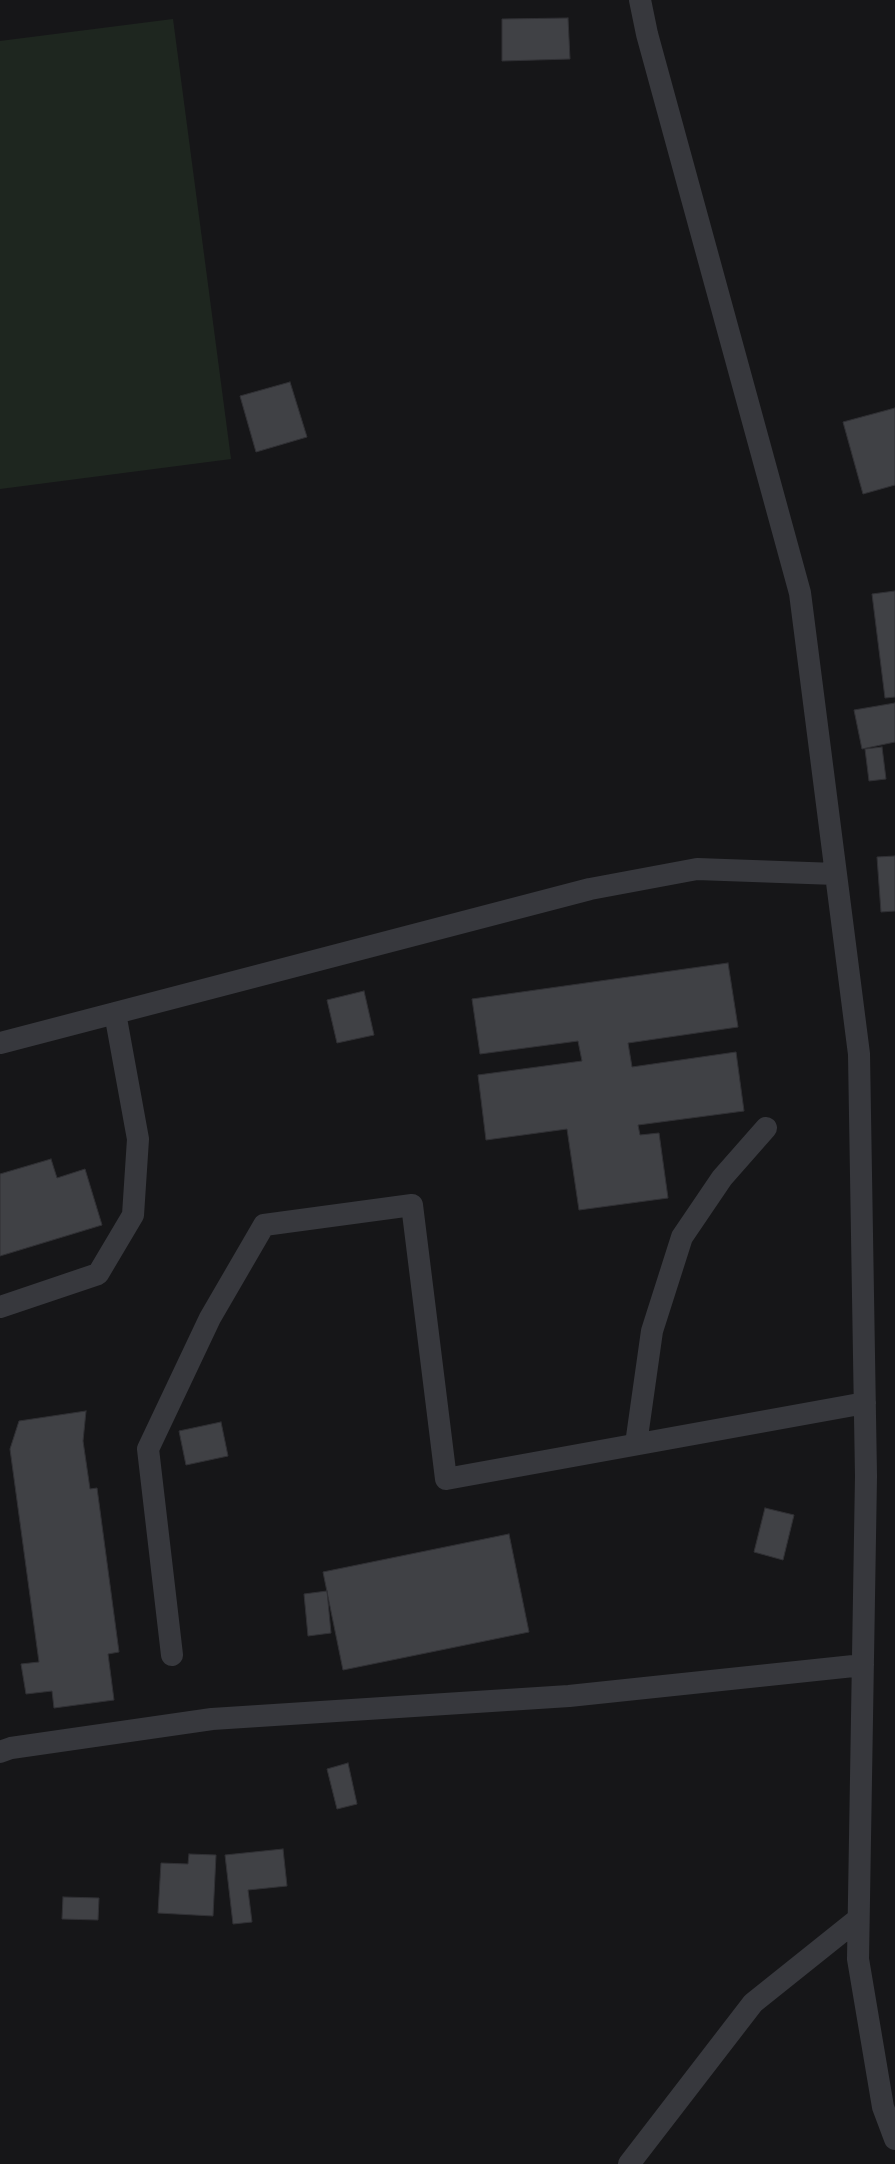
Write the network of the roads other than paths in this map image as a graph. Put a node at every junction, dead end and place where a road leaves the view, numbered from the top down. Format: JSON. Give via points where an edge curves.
{"nodes":[{"id":1,"x":640,"y":0,"type":"edge"},
{"id":2,"x":836,"y":874,"type":"junction"},
{"id":3,"x":115,"y":1013,"type":"junction"},
{"id":4,"x":0,"y":1043,"type":"edge"},
{"id":5,"x":766,"y":1128,"type":"dead end"},
{"id":6,"x":0,"y":1307,"type":"edge"},
{"id":7,"x":865,"y":1403,"type":"junction"},
{"id":8,"x":636,"y":1444,"type":"junction"},
{"id":9,"x":172,"y":1655,"type":"dead end"},
{"id":10,"x":863,"y":1665,"type":"junction"},
{"id":11,"x":0,"y":1752,"type":"edge"},
{"id":12,"x":858,"y":1919,"type":"junction"},
{"id":13,"x":895,"y":2139,"type":"edge"},
{"id":14,"x":629,"y":2164,"type":"edge"}],
"edges":[{"from":1,"to":2,"type":"street","via":[[647,34],[800,593]]},
{"from":2,"to":3,"type":"street","via":[[697,869],[590,889]]},
{"from":2,"to":7,"type":"street","via":[[859,1054]]},
{"from":3,"to":4,"type":"street"},
{"from":3,"to":6,"type":"street","via":[[138,1139],[133,1215],[98,1274]]},
{"from":5,"to":8,"type":"street","via":[[722,1178],[682,1237],[652,1331]]},
{"from":7,"to":8,"type":"street"},
{"from":7,"to":10,"type":"street"},
{"from":8,"to":9,"type":"street","via":[[446,1479],[412,1205],[264,1225],[210,1318],[148,1449]]},
{"from":10,"to":11,"type":"street","via":[[570,1696],[212,1719],[11,1748]]},
{"from":10,"to":12,"type":"street"},
{"from":12,"to":13,"type":"street","via":[[858,1959],[883,2107]]},
{"from":12,"to":14,"type":"street","via":[[753,2003]]}]}
